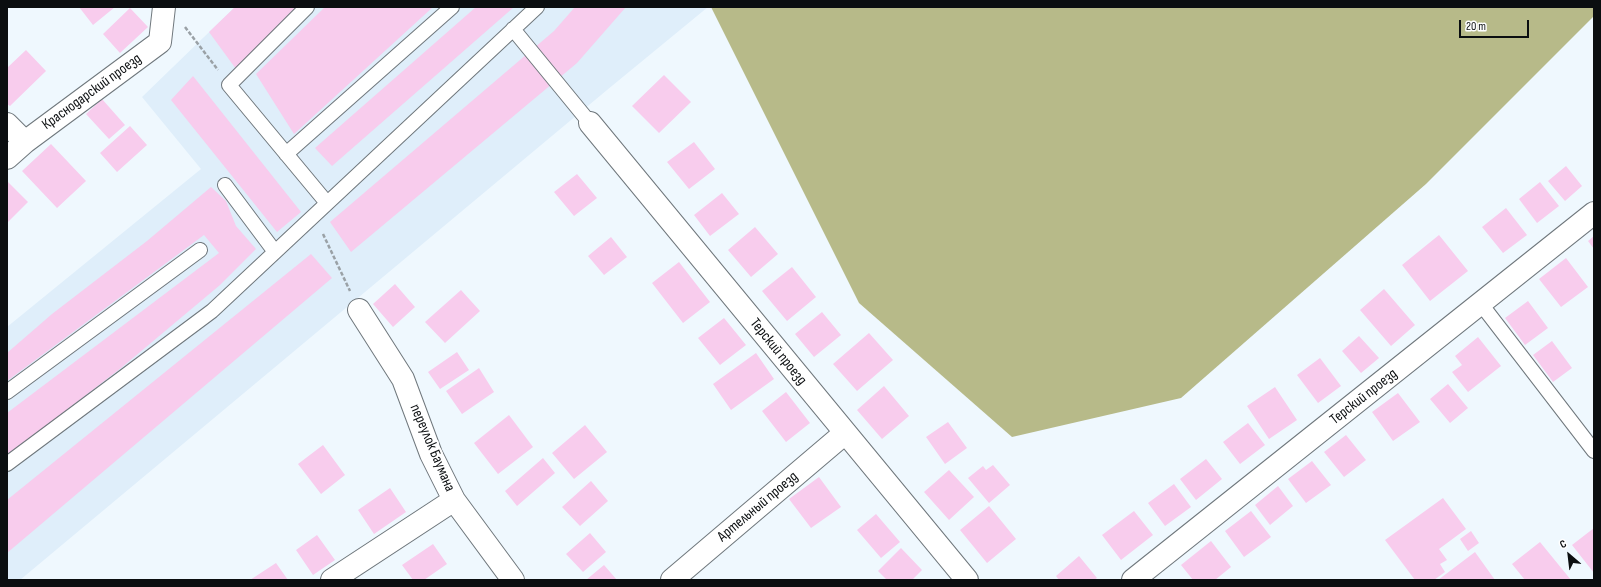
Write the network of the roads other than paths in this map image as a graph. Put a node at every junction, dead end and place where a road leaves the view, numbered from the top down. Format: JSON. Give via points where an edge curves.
{"nodes":[{"id":1,"x":164,"y":7,"type":"edge"},
{"id":2,"x":307,"y":7,"type":"edge"},
{"id":3,"x":452,"y":7,"type":"edge"},
{"id":4,"x":537,"y":7,"type":"edge"},
{"id":5,"x":513,"y":29,"type":"junction"},
{"id":6,"x":590,"y":123,"type":"joint"},
{"id":7,"x":7,"y":124,"type":"edge"},
{"id":8,"x":25,"y":142,"type":"junction"},
{"id":9,"x":286,"y":154,"type":"junction"},
{"id":10,"x":7,"y":158,"type":"edge"},
{"id":11,"x":225,"y":185,"type":"dead end"},
{"id":12,"x":327,"y":203,"type":"junction"},
{"id":13,"x":1594,"y":213,"type":"edge"},
{"id":14,"x":200,"y":250,"type":"dead end"},
{"id":15,"x":275,"y":252,"type":"junction"},
{"id":16,"x":1481,"y":304,"type":"junction"},
{"id":17,"x":359,"y":310,"type":"road end"},
{"id":18,"x":7,"y":392,"type":"edge"},
{"id":19,"x":845,"y":433,"type":"junction"},
{"id":20,"x":1594,"y":451,"type":"edge"},
{"id":21,"x":7,"y":464,"type":"edge"},
{"id":22,"x":454,"y":500,"type":"junction"},
{"id":23,"x":332,"y":580,"type":"edge"},
{"id":24,"x":513,"y":580,"type":"edge"},
{"id":25,"x":672,"y":580,"type":"edge"},
{"id":26,"x":967,"y":580,"type":"edge"},
{"id":27,"x":1133,"y":580,"type":"edge"}],
"edges":[{"from":1,"to":8,"type":"street","name":"Краснодарский проезд","via":[[160,42]]},
{"from":2,"to":9,"type":"lane","via":[[229,85]]},
{"from":3,"to":9,"type":"lane"},
{"from":4,"to":5,"type":"lane"},
{"from":5,"to":6,"type":"lane"},
{"from":5,"to":12,"type":"lane"},
{"from":6,"to":19,"type":"street","name":"Терский проезд"},
{"from":7,"to":8,"type":"street"},
{"from":8,"to":10,"type":"street","name":"Краснодарский проезд"},
{"from":9,"to":12,"type":"lane"},
{"from":11,"to":15,"type":"lane"},
{"from":12,"to":15,"type":"lane"},
{"from":13,"to":16,"type":"street","name":"Терский проезд"},
{"from":14,"to":18,"type":"lane"},
{"from":15,"to":21,"type":"lane","via":[[212,311]]},
{"from":16,"to":20,"type":"lane"},
{"from":16,"to":27,"type":"street","name":"Терский проезд"},
{"from":17,"to":22,"type":"street","name":"переулок Баумана","via":[[403,379],[431,454]]},
{"from":19,"to":25,"type":"street","name":"Артельный проезд"},
{"from":19,"to":26,"type":"street","name":"Терский проезд"},
{"from":22,"to":23,"type":"street"},
{"from":22,"to":24,"type":"street","name":"переулок Баумана"}]}
